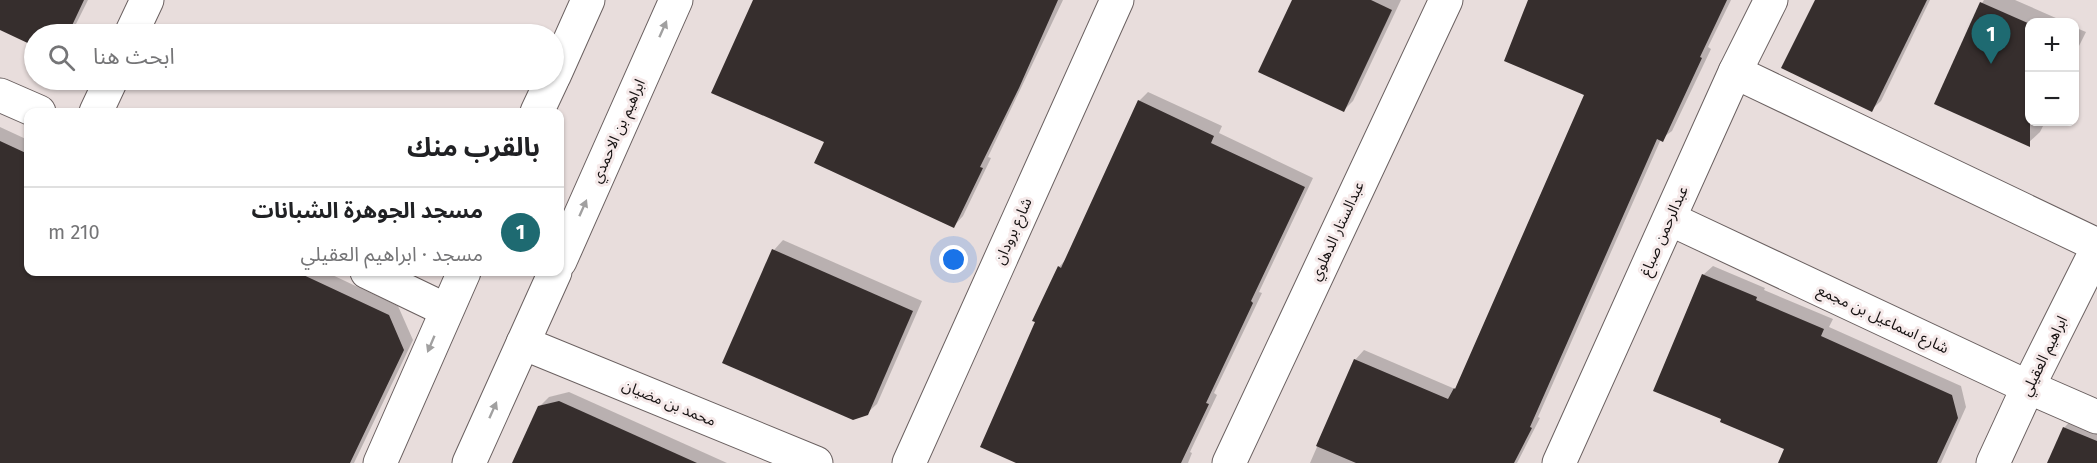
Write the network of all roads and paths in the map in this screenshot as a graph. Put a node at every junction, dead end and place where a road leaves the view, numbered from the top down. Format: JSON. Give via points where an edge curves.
{"nodes":[{"id":1,"x":147,"y":0,"type":"edge"},
{"id":2,"x":588,"y":0,"type":"edge"},
{"id":3,"x":676,"y":0,"type":"edge"},
{"id":4,"x":1118,"y":0,"type":"edge"},
{"id":5,"x":1446,"y":0,"type":"edge"},
{"id":6,"x":1771,"y":0,"type":"edge"},
{"id":7,"x":136,"y":24,"type":"edge"},
{"id":8,"x":564,"y":53,"type":"edge"},
{"id":9,"x":1736,"y":72,"type":"junction"},
{"id":10,"x":106,"y":90,"type":"edge"},
{"id":11,"x":547,"y":90,"type":"edge"},
{"id":12,"x":0,"y":95,"type":"edge"},
{"id":13,"x":30,"y":108,"type":"edge"},
{"id":14,"x":98,"y":108,"type":"edge"},
{"id":15,"x":539,"y":108,"type":"edge"},
{"id":16,"x":1670,"y":219,"type":"junction"},
{"id":17,"x":2097,"y":247,"type":"edge"},
{"id":18,"x":564,"y":252,"type":"edge"},
{"id":19,"x":376,"y":276,"type":"edge"},
{"id":20,"x":462,"y":276,"type":"edge"},
{"id":21,"x":553,"y":276,"type":"edge"},
{"id":22,"x":446,"y":310,"type":"junction"},
{"id":23,"x":523,"y":343,"type":"junction"},
{"id":24,"x":2028,"y":387,"type":"junction"},
{"id":25,"x":2097,"y":417,"type":"edge"},
{"id":26,"x":380,"y":463,"type":"edge"},
{"id":27,"x":470,"y":463,"type":"edge"},
{"id":28,"x":816,"y":463,"type":"edge"},
{"id":29,"x":909,"y":463,"type":"edge"},
{"id":30,"x":1229,"y":463,"type":"edge"},
{"id":31,"x":1558,"y":463,"type":"edge"},
{"id":32,"x":1993,"y":463,"type":"edge"}],
"edges":[{"from":1,"to":7,"type":"street"},
{"from":2,"to":8,"type":"street"},
{"from":18,"to":3,"type":"street","name":"ابراهيم بن الاحمدي","one_way":true},
{"from":4,"to":29,"type":"street","name":"شارع برودان"},
{"from":5,"to":30,"type":"street","name":"عبدالستار الدهلوي"},
{"from":6,"to":9,"type":"street","name":"عبدالرحمن صباغ"},
{"from":9,"to":16,"type":"street","name":"عبدالرحمن صباغ"},
{"from":9,"to":17,"type":"street"},
{"from":10,"to":14,"type":"street"},
{"from":11,"to":15,"type":"street"},
{"from":12,"to":13,"type":"street"},
{"from":16,"to":24,"type":"street","name":"شارع اسماعيل بن مجمع"},
{"from":16,"to":31,"type":"street","name":"عبدالرحمن صباغ"},
{"from":17,"to":24,"type":"street","name":"ابراهيم العقيلي"},
{"from":19,"to":22,"type":"street"},
{"from":20,"to":22,"type":"street"},
{"from":21,"to":23,"type":"street"},
{"from":22,"to":26,"type":"street","one_way":true},
{"from":27,"to":23,"type":"street","one_way":true},
{"from":23,"to":28,"type":"street","name":"محمد بن مضيان"},
{"from":24,"to":25,"type":"street","name":"شارع اسماعيل بن مجمع"},
{"from":24,"to":32,"type":"street","name":"ابراهيم العقيلي"}]}
